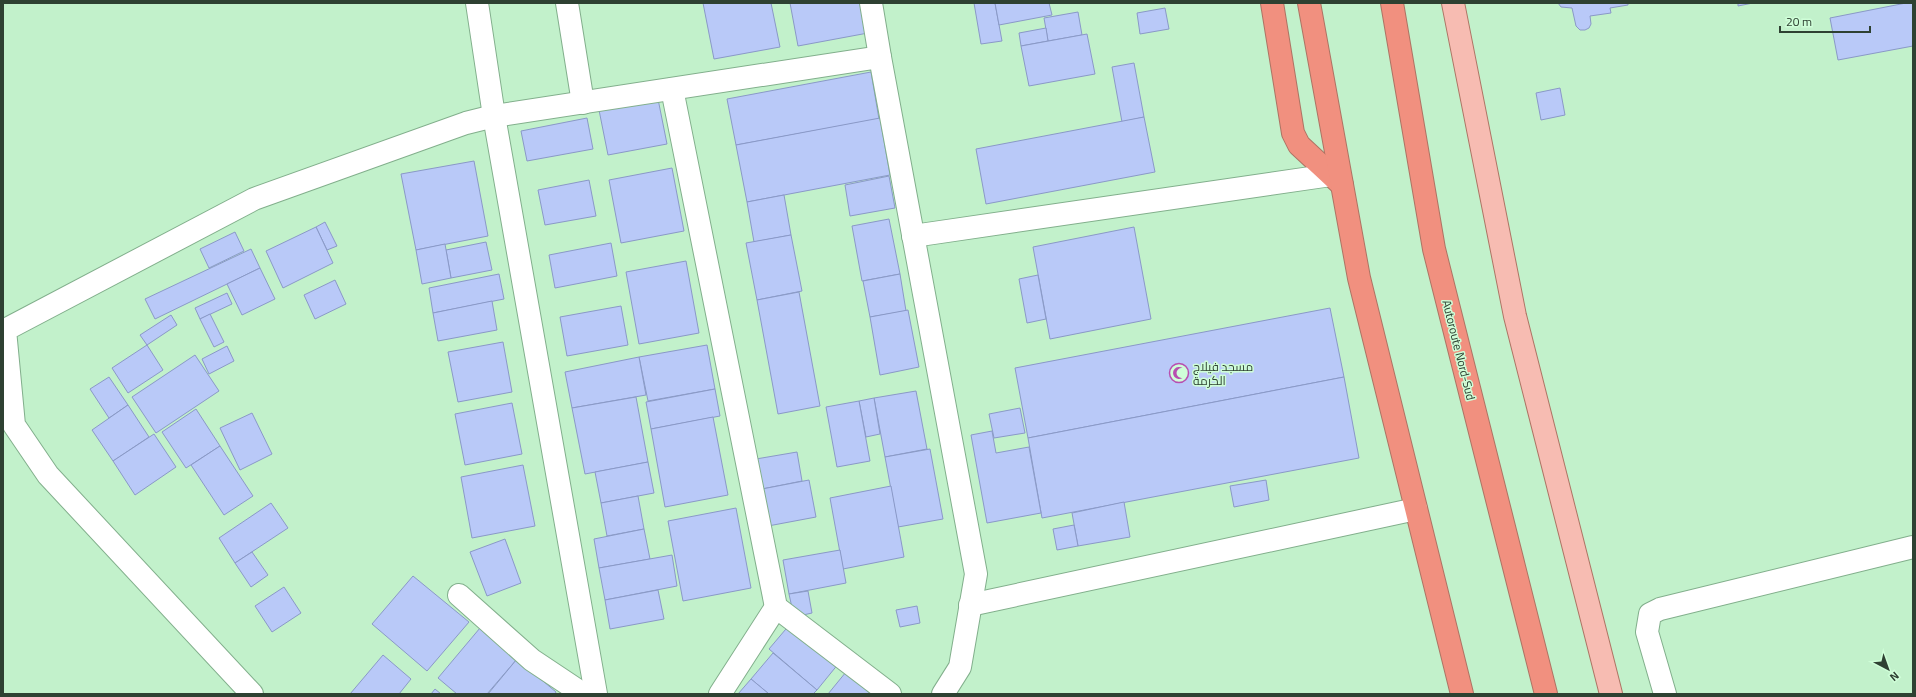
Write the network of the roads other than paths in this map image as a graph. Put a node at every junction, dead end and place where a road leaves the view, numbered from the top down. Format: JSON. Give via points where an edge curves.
{"nodes":[{"id":1,"x":477,"y":3,"type":"edge"},
{"id":2,"x":567,"y":3,"type":"edge"},
{"id":3,"x":871,"y":3,"type":"edge"},
{"id":4,"x":1272,"y":3,"type":"edge"},
{"id":5,"x":1309,"y":3,"type":"edge"},
{"id":6,"x":1392,"y":3,"type":"edge"},
{"id":7,"x":1453,"y":3,"type":"edge"},
{"id":8,"x":880,"y":57,"type":"junction"},
{"id":9,"x":672,"y":88,"type":"junction"},
{"id":10,"x":583,"y":103,"type":"junction"},
{"id":11,"x":494,"y":116,"type":"junction"},
{"id":12,"x":1337,"y":180,"type":"junction"},
{"id":13,"x":913,"y":236,"type":"junction"},
{"id":14,"x":4,"y":331,"type":"edge"},
{"id":15,"x":1416,"y":509,"type":"junction"},
{"id":16,"x":1913,"y":547,"type":"edge"},
{"id":17,"x":459,"y":595,"type":"dead end"},
{"id":18,"x":970,"y":604,"type":"junction"},
{"id":19,"x":776,"y":607,"type":"junction"},
{"id":20,"x":252,"y":694,"type":"edge"},
{"id":21,"x":583,"y":694,"type":"edge"},
{"id":22,"x":596,"y":694,"type":"edge"},
{"id":23,"x":720,"y":694,"type":"edge"},
{"id":24,"x":890,"y":694,"type":"edge"},
{"id":25,"x":943,"y":694,"type":"edge"},
{"id":26,"x":1462,"y":694,"type":"edge"},
{"id":27,"x":1546,"y":694,"type":"edge"},
{"id":28,"x":1611,"y":694,"type":"edge"},
{"id":29,"x":1665,"y":694,"type":"edge"}],
"edges":[{"from":1,"to":11,"type":"street"},
{"from":2,"to":10,"type":"street"},
{"from":3,"to":8,"type":"street"},
{"from":4,"to":12,"type":"highway","via":[[1293,133],[1299,146]]},
{"from":5,"to":12,"type":"highway"},
{"from":6,"to":27,"type":"highway","name":"Autoroute Nord-Sud","via":[[1434,249]]},
{"from":7,"to":28,"type":"main road","via":[[1515,316]]},
{"from":8,"to":9,"type":"street"},
{"from":8,"to":13,"type":"street"},
{"from":9,"to":10,"type":"street"},
{"from":9,"to":19,"type":"street"},
{"from":10,"to":11,"type":"street"},
{"from":11,"to":14,"type":"street","via":[[466,123],[254,199]]},
{"from":11,"to":22,"type":"street"},
{"from":12,"to":13,"type":"street"},
{"from":12,"to":15,"type":"highway"},
{"from":13,"to":18,"type":"street","via":[[976,574]]},
{"from":14,"to":20,"type":"street","via":[[14,426],[48,475]]},
{"from":15,"to":18,"type":"street"},
{"from":15,"to":26,"type":"highway"},
{"from":16,"to":29,"type":"street","via":[[1660,609],[1650,614],[1647,632]]},
{"from":17,"to":21,"type":"street","via":[[532,660]]},
{"from":18,"to":25,"type":"street","via":[[960,668]]},
{"from":19,"to":23,"type":"street"},
{"from":19,"to":24,"type":"street"}]}
